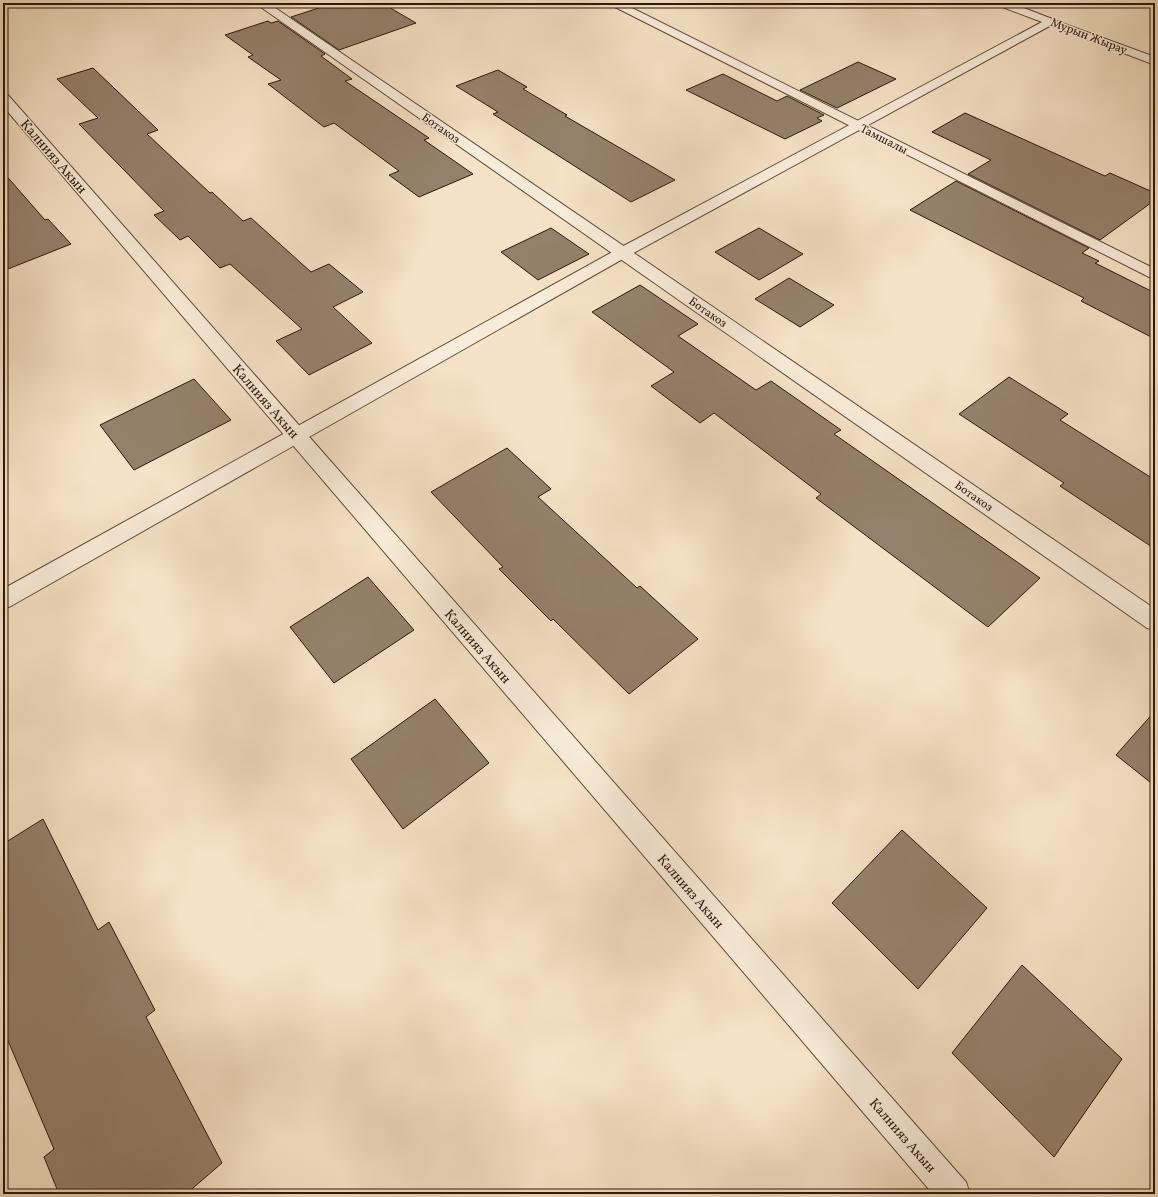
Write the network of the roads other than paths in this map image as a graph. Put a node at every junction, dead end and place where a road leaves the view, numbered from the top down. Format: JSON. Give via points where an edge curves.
{"nodes":[{"id":1,"x":261,"y":3,"type":"edge"},
{"id":2,"x":613,"y":3,"type":"edge"},
{"id":3,"x":1001,"y":3,"type":"edge"},
{"id":4,"x":1051,"y":22,"type":"junction"},
{"id":5,"x":1155,"y":61,"type":"edge"},
{"id":6,"x":3,"y":98,"type":"edge"},
{"id":7,"x":859,"y":126,"type":"junction"},
{"id":8,"x":622,"y":253,"type":"junction"},
{"id":9,"x":1155,"y":275,"type":"edge"},
{"id":10,"x":295,"y":435,"type":"junction"},
{"id":11,"x":3,"y":600,"type":"edge"},
{"id":12,"x":1155,"y":621,"type":"edge"},
{"id":13,"x":954,"y":1194,"type":"edge"}],
"edges":[{"from":1,"to":8,"type":"street","name":"Ботакоз"},
{"from":2,"to":7,"type":"street","name":"Тамшалы"},
{"from":3,"to":4,"type":"street","name":"Мурын Жырау"},
{"from":4,"to":5,"type":"street","name":"Мурын Жырау"},
{"from":4,"to":7,"type":"street"},
{"from":6,"to":10,"type":"street","name":"Калнияз Акын"},
{"from":7,"to":8,"type":"street"},
{"from":7,"to":9,"type":"street","name":"Тамшалы"},
{"from":8,"to":10,"type":"street"},
{"from":8,"to":12,"type":"street","name":"Ботакоз"},
{"from":10,"to":11,"type":"street"},
{"from":10,"to":13,"type":"street","name":"Калнияз Акын"}]}
